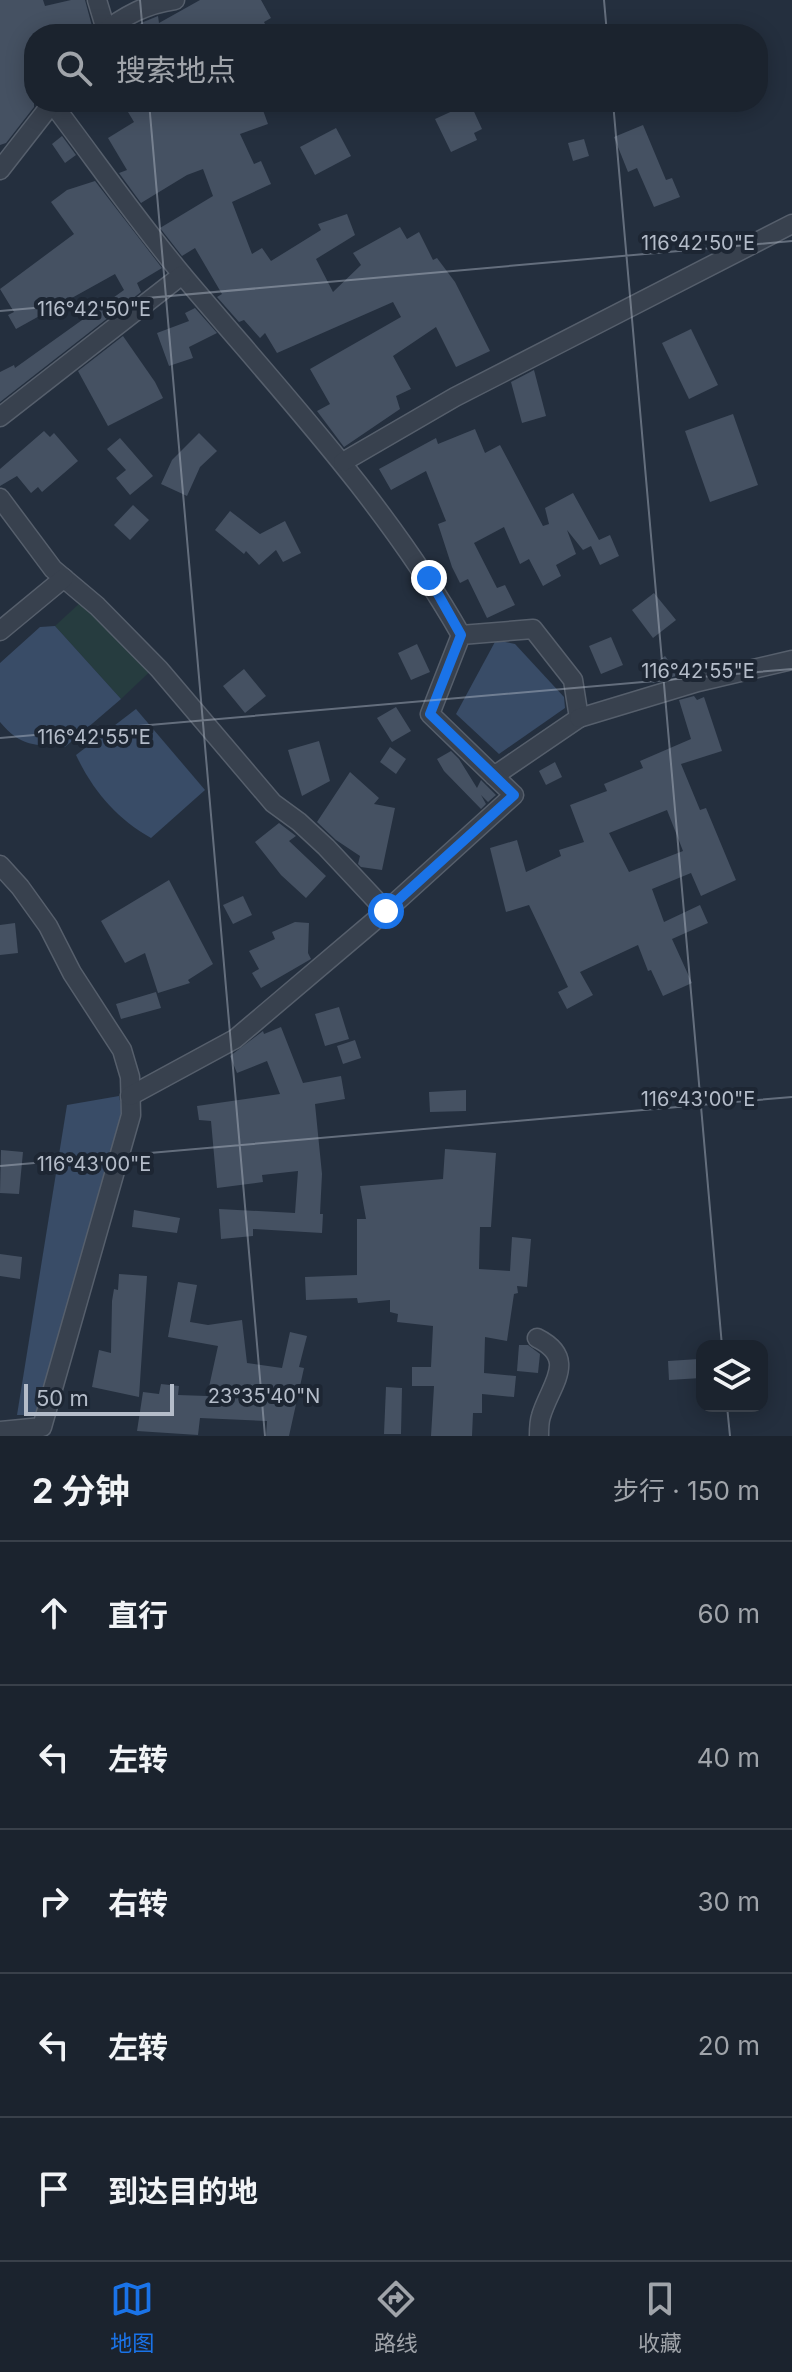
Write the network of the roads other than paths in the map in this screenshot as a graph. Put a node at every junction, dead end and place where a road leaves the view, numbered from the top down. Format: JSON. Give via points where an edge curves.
{"nodes":[{"id":1,"x":97,"y":0,"type":"edge"},
{"id":2,"x":175,"y":0,"type":"edge"},
{"id":3,"x":102,"y":24,"type":"edge"},
{"id":4,"x":113,"y":24,"type":"edge"},
{"id":5,"x":45,"y":112,"type":"edge"},
{"id":6,"x":60,"y":112,"type":"edge"},
{"id":7,"x":0,"y":170,"type":"edge"},
{"id":8,"x":792,"y":224,"type":"edge"},
{"id":9,"x":182,"y":275,"type":"junction"},
{"id":10,"x":0,"y":417,"type":"edge"},
{"id":11,"x":343,"y":462,"type":"junction"},
{"id":12,"x":0,"y":498,"type":"edge"},
{"id":13,"x":64,"y":578,"type":"junction"},
{"id":14,"x":0,"y":631,"type":"edge"},
{"id":15,"x":461,"y":635,"type":"junction"},
{"id":16,"x":792,"y":660,"type":"edge"},
{"id":17,"x":579,"y":718,"type":"junction"},
{"id":18,"x":494,"y":776,"type":"junction"},
{"id":19,"x":0,"y":865,"type":"edge"},
{"id":20,"x":386,"y":911,"type":"junction"},
{"id":21,"x":130,"y":1096,"type":"junction"},
{"id":22,"x":537,"y":1338,"type":"dead end"},
{"id":23,"x":0,"y":1431,"type":"edge"},
{"id":24,"x":539,"y":1436,"type":"edge"}],
"edges":[{"from":1,"to":3,"type":"street"},
{"from":2,"to":4,"type":"street","via":[[124,15]]},
{"from":5,"to":7,"type":"street"},
{"from":6,"to":9,"type":"street"},
{"from":8,"to":11,"type":"street","via":[[455,397]]},
{"from":9,"to":10,"type":"street"},
{"from":9,"to":11,"type":"street"},
{"from":11,"to":15,"type":"street","via":[[429,578]]},
{"from":12,"to":13,"type":"street"},
{"from":13,"to":14,"type":"street"},
{"from":13,"to":20,"type":"street","via":[[159,669],[273,803],[326,847]]},
{"from":15,"to":17,"type":"street","via":[[533,629],[573,680]]},
{"from":15,"to":18,"type":"street","via":[[430,714]]},
{"from":16,"to":17,"type":"street"},
{"from":17,"to":18,"type":"street"},
{"from":18,"to":20,"type":"street","via":[[514,795]]},
{"from":19,"to":21,"type":"street","via":[[48,926],[122,1050]]},
{"from":20,"to":21,"type":"street","via":[[235,1039]]},
{"from":21,"to":23,"type":"street","via":[[131,1115],[42,1427]]},
{"from":22,"to":24,"type":"street","via":[[552,1345],[560,1362]]}]}
